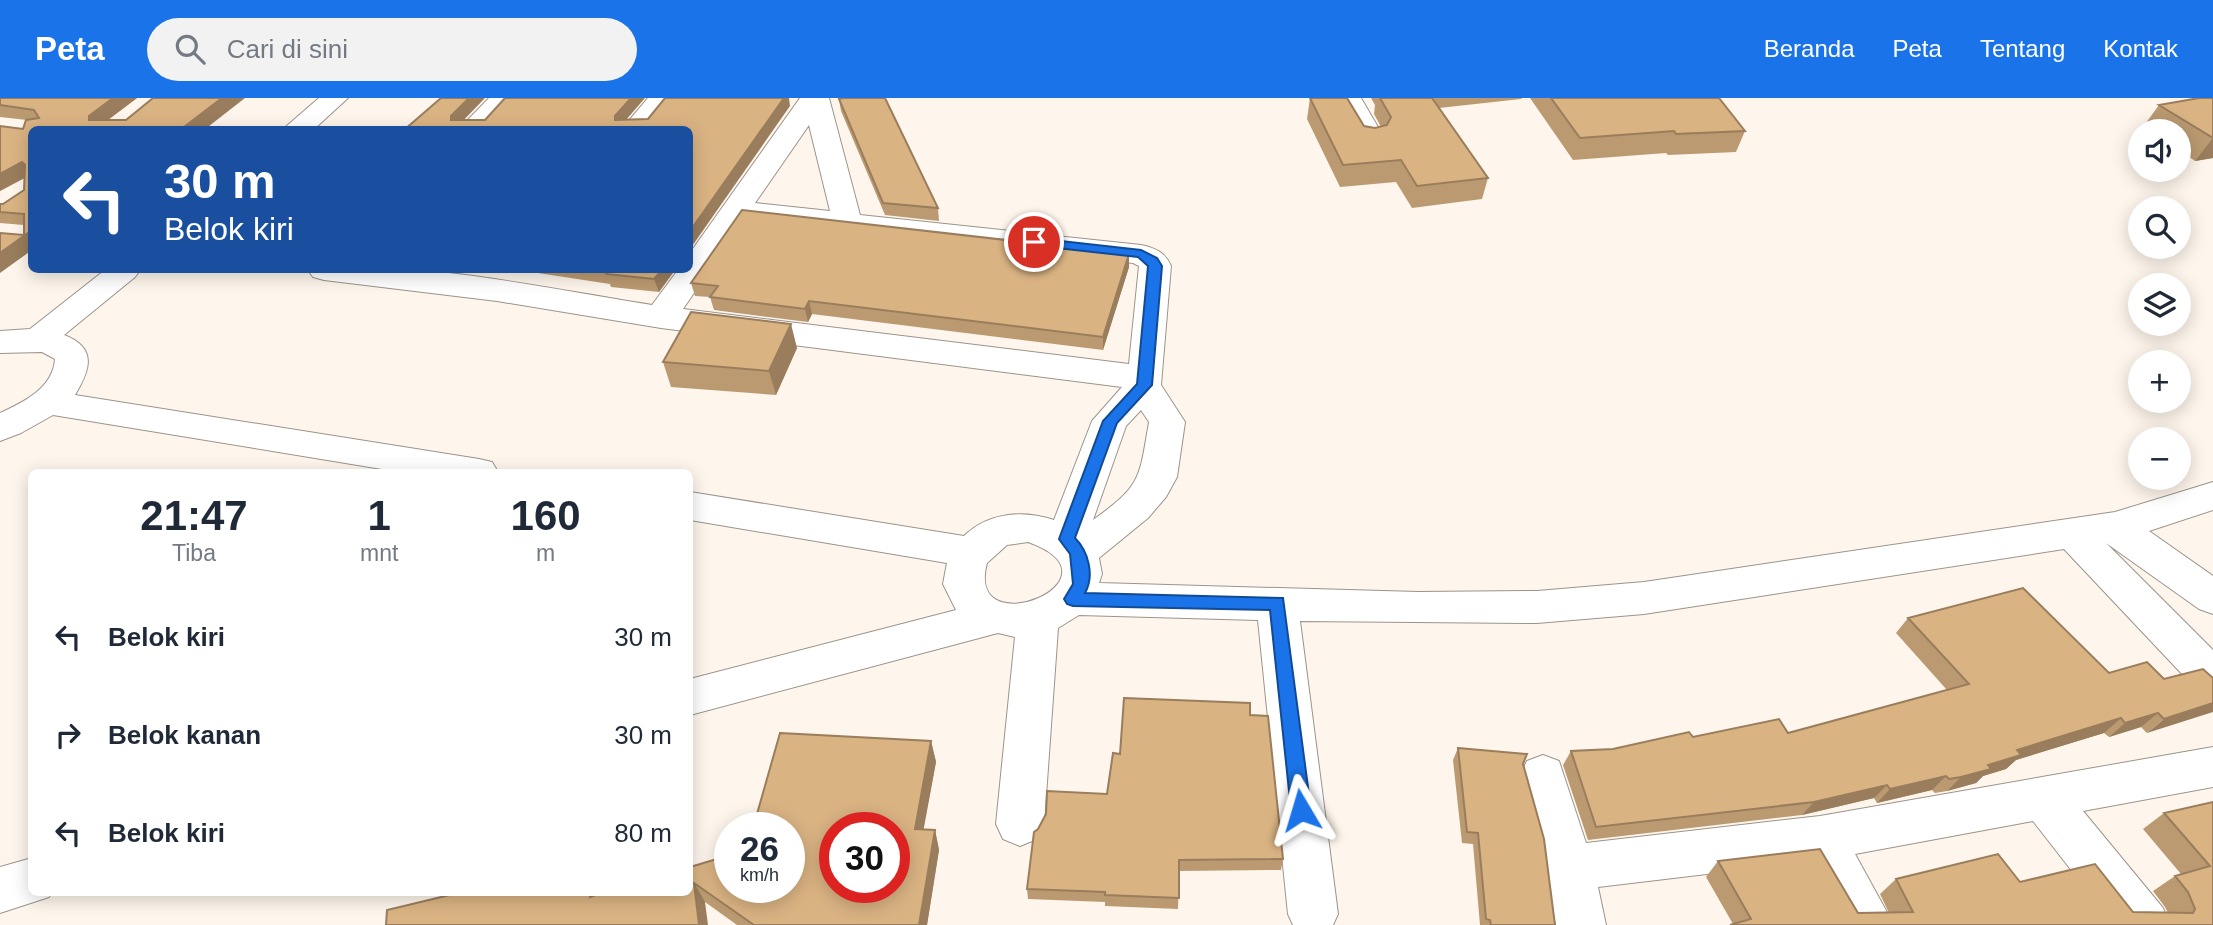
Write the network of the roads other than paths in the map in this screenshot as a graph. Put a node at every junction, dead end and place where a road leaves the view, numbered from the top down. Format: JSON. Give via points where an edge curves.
{"nodes":[{"id":1,"x":335,"y":98,"type":"edge"},
{"id":2,"x":505,"y":98,"type":"edge"},
{"id":3,"x":662,"y":98,"type":"edge"},
{"id":4,"x":815,"y":98,"type":"edge"},
{"id":5,"x":1348,"y":98,"type":"edge"},
{"id":6,"x":301,"y":126,"type":"edge"},
{"id":7,"x":476,"y":126,"type":"edge"},
{"id":8,"x":638,"y":126,"type":"edge"},
{"id":9,"x":1371,"y":139,"type":"edge"},
{"id":10,"x":734,"y":210,"type":"junction"},
{"id":11,"x":847,"y":221,"type":"junction"},
{"id":12,"x":693,"y":271,"type":"edge"},
{"id":13,"x":120,"y":273,"type":"edge"},
{"id":14,"x":381,"y":273,"type":"edge"},
{"id":15,"x":692,"y":273,"type":"edge"},
{"id":16,"x":506,"y":280,"type":"edge"},
{"id":17,"x":662,"y":317,"type":"junction"},
{"id":18,"x":38,"y":339,"type":"junction"},
{"id":19,"x":0,"y":342,"type":"edge"},
{"id":20,"x":1145,"y":381,"type":"junction"},
{"id":21,"x":46,"y":402,"type":"junction"},
{"id":22,"x":0,"y":429,"type":"edge"},
{"id":23,"x":460,"y":469,"type":"edge"},
{"id":24,"x":2213,"y":496,"type":"edge"},
{"id":25,"x":693,"y":506,"type":"edge"},
{"id":26,"x":2115,"y":527,"type":"junction"},
{"id":27,"x":2073,"y":534,"type":"junction"},
{"id":28,"x":1072,"y":545,"type":"junction"},
{"id":29,"x":971,"y":552,"type":"junction"},
{"id":30,"x":2213,"y":598,"type":"edge"},
{"id":31,"x":1277,"y":603,"type":"junction"},
{"id":32,"x":1056,"y":609,"type":"junction"},
{"id":33,"x":995,"y":617,"type":"junction"},
{"id":34,"x":2213,"y":678,"type":"edge"},
{"id":35,"x":693,"y":696,"type":"edge"},
{"id":36,"x":2213,"y":767,"type":"edge"},
{"id":37,"x":1543,"y":775,"type":"dead end"},
{"id":38,"x":2042,"y":796,"type":"junction"},
{"id":39,"x":1020,"y":824,"type":"dead end"},
{"id":40,"x":1820,"y":838,"type":"junction"},
{"id":41,"x":1569,"y":868,"type":"junction"},
{"id":42,"x":28,"y":882,"type":"edge"},
{"id":43,"x":0,"y":890,"type":"edge"},
{"id":44,"x":1313,"y":914,"type":"dead end"},
{"id":45,"x":1581,"y":925,"type":"edge"},
{"id":46,"x":1869,"y":925,"type":"edge"},
{"id":47,"x":2145,"y":925,"type":"edge"}],
"edges":[{"from":1,"to":6,"type":"street"},
{"from":2,"to":7,"type":"street"},
{"from":3,"to":8,"type":"street"},
{"from":4,"to":10,"type":"street"},
{"from":4,"to":11,"type":"street"},
{"from":5,"to":9,"type":"street"},
{"from":10,"to":11,"type":"street"},
{"from":10,"to":12,"type":"street"},
{"from":11,"to":20,"type":"street","via":[[1148,257],[1155,266]]},
{"from":13,"to":18,"type":"street"},
{"from":14,"to":16,"type":"street"},
{"from":15,"to":17,"type":"street"},
{"from":16,"to":17,"type":"street"},
{"from":17,"to":20,"type":"street"},
{"from":18,"to":19,"type":"street"},
{"from":18,"to":21,"type":"street","via":[[56,343],[72,360],[62,388]]},
{"from":20,"to":28,"type":"street","via":[[1110,421]]},
{"from":20,"to":28,"type":"street","via":[[1167,422],[1157,479],[1124,518]]},
{"from":21,"to":22,"type":"street"},
{"from":21,"to":23,"type":"street"},
{"from":24,"to":26,"type":"street"},
{"from":25,"to":29,"type":"street"},
{"from":26,"to":27,"type":"street"},
{"from":26,"to":30,"type":"street"},
{"from":27,"to":31,"type":"street","via":[[1644,598],[1497,608]]},
{"from":27,"to":34,"type":"street"},
{"from":28,"to":29,"type":"street","via":[[1050,531],[1030,527],[990,536]]},
{"from":28,"to":32,"type":"street","via":[[1082,584]]},
{"from":29,"to":33,"type":"street","via":[[962,578],[966,594],[977,608]]},
{"from":31,"to":32,"type":"street"},
{"from":31,"to":44,"type":"street"},
{"from":32,"to":33,"type":"street","via":[[1016,622]]},
{"from":32,"to":39,"type":"street"},
{"from":33,"to":35,"type":"street"},
{"from":36,"to":38,"type":"street"},
{"from":37,"to":41,"type":"street"},
{"from":38,"to":40,"type":"street"},
{"from":38,"to":47,"type":"street"},
{"from":40,"to":41,"type":"street"},
{"from":40,"to":46,"type":"street"},
{"from":41,"to":45,"type":"street"},
{"from":42,"to":43,"type":"street"}]}
